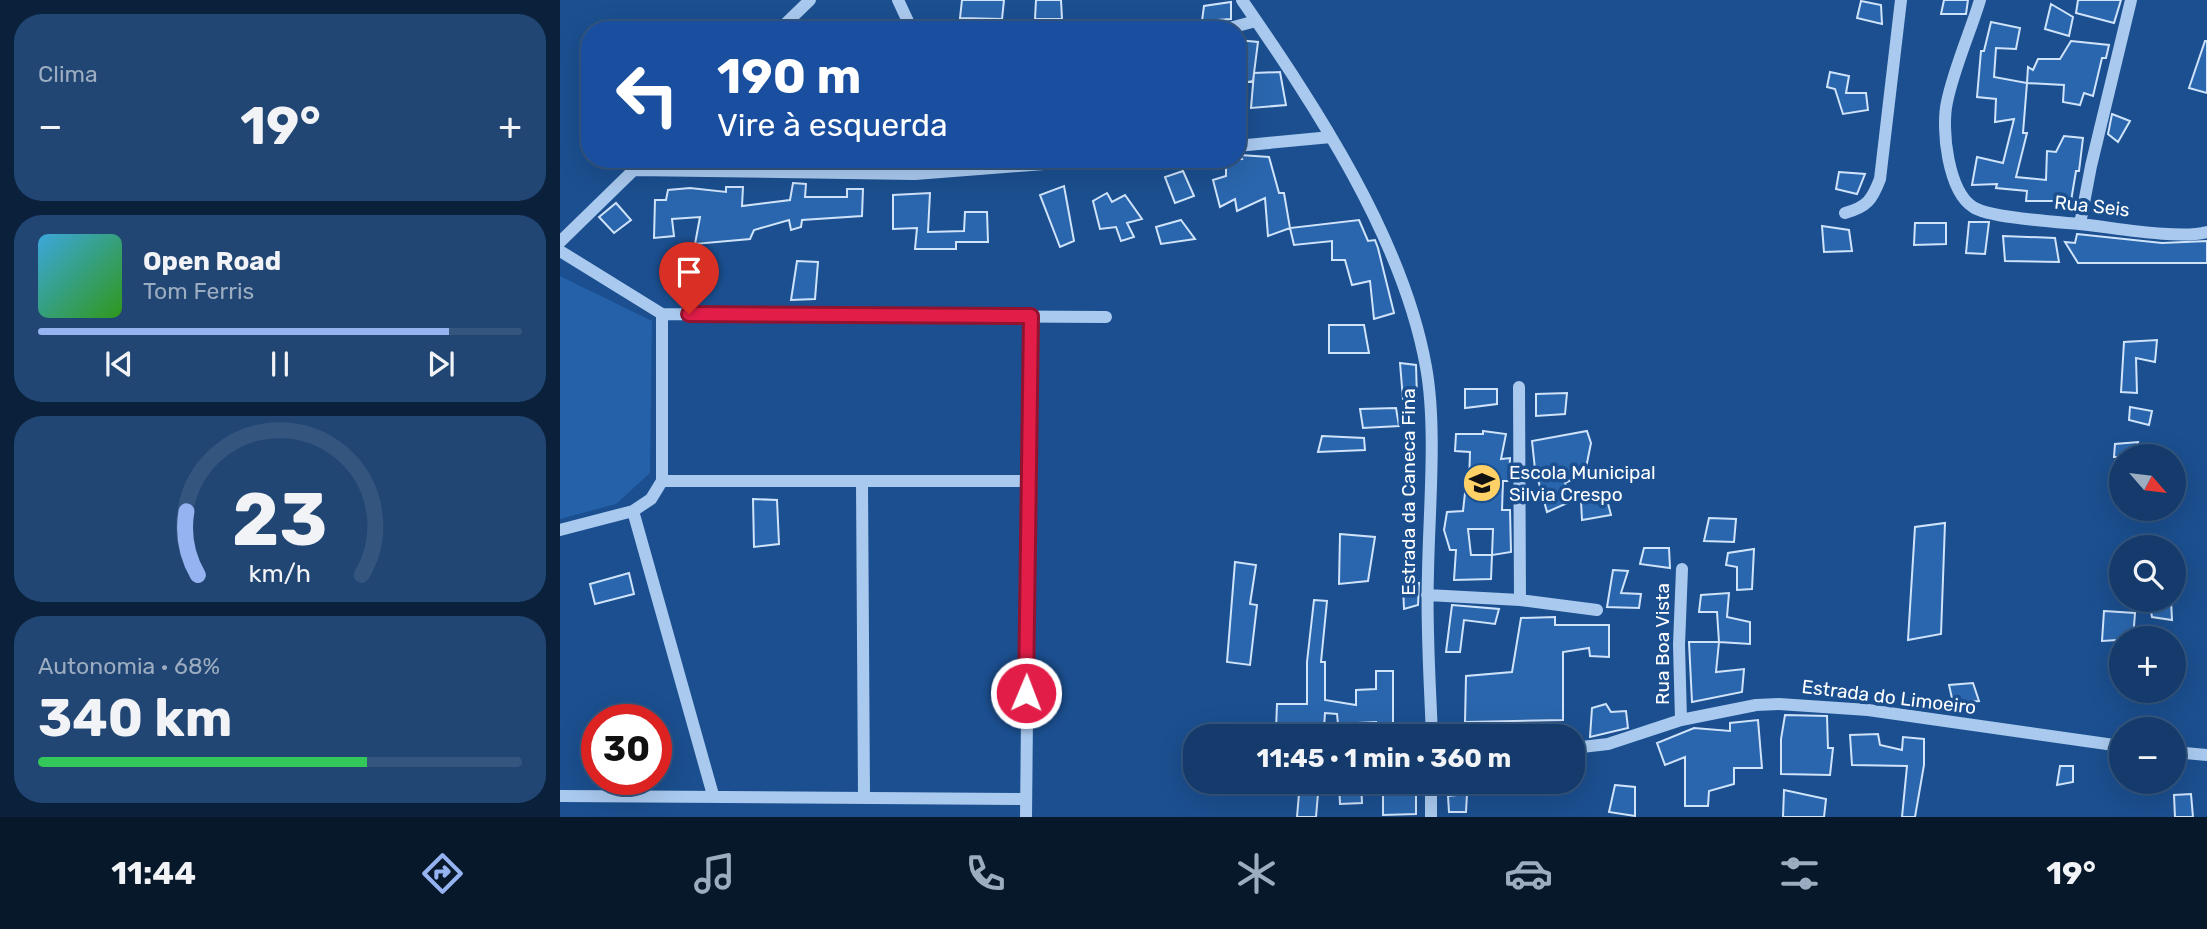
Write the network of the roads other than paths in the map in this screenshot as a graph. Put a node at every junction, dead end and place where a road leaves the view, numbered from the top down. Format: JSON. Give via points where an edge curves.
{"nodes":[{"id":1,"x":810,"y":0,"type":"edge"},
{"id":2,"x":898,"y":0,"type":"edge"},
{"id":3,"x":1242,"y":0,"type":"edge"},
{"id":4,"x":1901,"y":0,"type":"edge"},
{"id":5,"x":1980,"y":0,"type":"edge"},
{"id":6,"x":2132,"y":0,"type":"edge"},
{"id":7,"x":788,"y":21,"type":"edge"},
{"id":8,"x":908,"y":21,"type":"edge"},
{"id":9,"x":1256,"y":21,"type":"junction"},
{"id":10,"x":1246,"y":24,"type":"edge"},
{"id":11,"x":1331,"y":137,"type":"junction"},
{"id":12,"x":1246,"y":145,"type":"edge"},
{"id":13,"x":915,"y":168,"type":"edge"},
{"id":14,"x":992,"y":168,"type":"edge"},
{"id":15,"x":633,"y":170,"type":"joint"},
{"id":16,"x":915,"y":174,"type":"junction"},
{"id":17,"x":1845,"y":213,"type":"dead end"},
{"id":18,"x":2080,"y":224,"type":"junction"},
{"id":19,"x":2207,"y":232,"type":"edge"},
{"id":20,"x":560,"y":242,"type":"edge"},
{"id":21,"x":560,"y":251,"type":"edge"},
{"id":22,"x":663,"y":314,"type":"junction"},
{"id":23,"x":1031,"y":316,"type":"junction"},
{"id":24,"x":1106,"y":317,"type":"dead end"},
{"id":25,"x":1519,"y":387,"type":"dead end"},
{"id":26,"x":662,"y":481,"type":"junction"},
{"id":27,"x":1028,"y":481,"type":"junction"},
{"id":28,"x":862,"y":482,"type":"junction"},
{"id":29,"x":633,"y":511,"type":"junction"},
{"id":30,"x":560,"y":530,"type":"edge"},
{"id":31,"x":1682,"y":569,"type":"dead end"},
{"id":32,"x":1427,"y":595,"type":"junction"},
{"id":33,"x":1520,"y":600,"type":"junction"},
{"id":34,"x":1597,"y":610,"type":"dead end"},
{"id":35,"x":1681,"y":720,"type":"junction"},
{"id":36,"x":1432,"y":724,"type":"edge"},
{"id":37,"x":2109,"y":744,"type":"edge"},
{"id":38,"x":1585,"y":747,"type":"edge"},
{"id":39,"x":2186,"y":753,"type":"edge"},
{"id":40,"x":2207,"y":755,"type":"edge"},
{"id":41,"x":1432,"y":794,"type":"edge"},
{"id":42,"x":560,"y":796,"type":"edge"},
{"id":43,"x":713,"y":796,"type":"junction"},
{"id":44,"x":864,"y":797,"type":"junction"},
{"id":45,"x":1026,"y":799,"type":"junction"},
{"id":46,"x":1026,"y":817,"type":"edge"},
{"id":47,"x":1431,"y":817,"type":"edge"}],
"edges":[{"from":1,"to":7,"type":"street"},
{"from":2,"to":8,"type":"street"},
{"from":3,"to":9,"type":"street","name":"Estrada da Caneca Fina"},
{"from":4,"to":17,"type":"street","via":[[1880,178],[1872,200]]},
{"from":5,"to":18,"type":"street","name":"Rua Seis","via":[[1947,103],[1945,129],[1957,187],[1974,208]]},
{"from":6,"to":18,"type":"street"},
{"from":9,"to":10,"type":"street"},
{"from":9,"to":11,"type":"street","name":"Estrada da Caneca Fina"},
{"from":11,"to":12,"type":"street"},
{"from":11,"to":32,"type":"street","name":"Estrada da Caneca Fina","via":[[1383,236],[1426,366],[1430,472]]},
{"from":13,"to":16,"type":"street"},
{"from":14,"to":16,"type":"street"},
{"from":15,"to":16,"type":"street"},
{"from":15,"to":20,"type":"street"},
{"from":18,"to":19,"type":"street","name":"Rua Seis"},
{"from":21,"to":22,"type":"street"},
{"from":22,"to":23,"type":"street"},
{"from":22,"to":26,"type":"street"},
{"from":23,"to":24,"type":"street"},
{"from":23,"to":27,"type":"street"},
{"from":25,"to":33,"type":"street"},
{"from":26,"to":28,"type":"street"},
{"from":26,"to":29,"type":"street","via":[[651,499]]},
{"from":27,"to":28,"type":"street"},
{"from":27,"to":45,"type":"street"},
{"from":28,"to":44,"type":"street"},
{"from":29,"to":30,"type":"street"},
{"from":29,"to":43,"type":"street"},
{"from":31,"to":35,"type":"street","name":"Rua Boa Vista"},
{"from":32,"to":33,"type":"street"},
{"from":32,"to":36,"type":"street","name":"Estrada da Caneca Fina"},
{"from":33,"to":34,"type":"street"},
{"from":35,"to":37,"type":"street","name":"Estrada do Limoeiro","via":[[1756,705],[1810,705]]},
{"from":35,"to":38,"type":"street","name":"Estrada do Limoeiro","via":[[1608,744]]},
{"from":39,"to":40,"type":"street"},
{"from":41,"to":47,"type":"street"},
{"from":42,"to":43,"type":"street"},
{"from":43,"to":44,"type":"street"},
{"from":44,"to":45,"type":"street"},
{"from":45,"to":46,"type":"street"}]}
